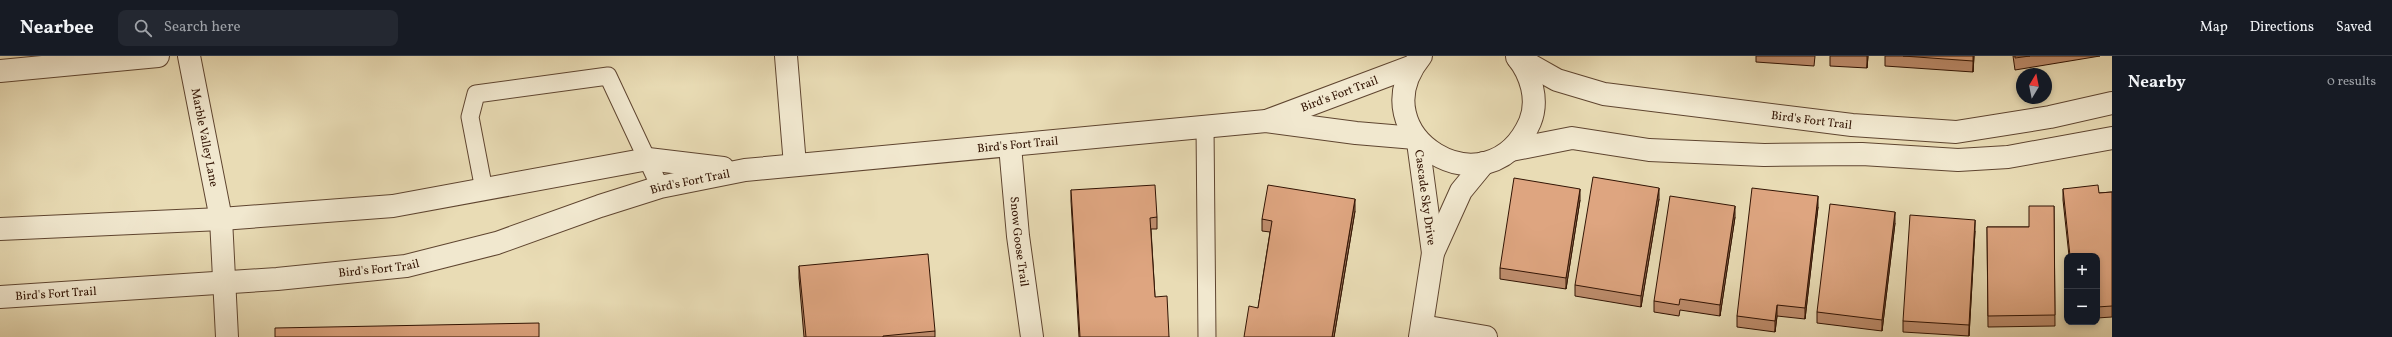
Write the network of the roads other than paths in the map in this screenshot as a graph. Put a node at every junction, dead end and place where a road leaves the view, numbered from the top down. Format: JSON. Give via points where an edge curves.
{"nodes":[{"id":1,"x":158,"y":56,"type":"edge"},
{"id":2,"x":189,"y":56,"type":"edge"},
{"id":3,"x":786,"y":56,"type":"edge"},
{"id":4,"x":1517,"y":57,"type":"edge"},
{"id":5,"x":1417,"y":61,"type":"edge"},
{"id":6,"x":0,"y":70,"type":"edge"},
{"id":7,"x":2112,"y":103,"type":"edge"},
{"id":8,"x":1266,"y":121,"type":"junction"},
{"id":9,"x":1204,"y":128,"type":"junction"},
{"id":10,"x":1956,"y":132,"type":"junction"},
{"id":11,"x":2112,"y":138,"type":"edge"},
{"id":12,"x":1416,"y":140,"type":"junction"},
{"id":13,"x":1010,"y":146,"type":"junction"},
{"id":14,"x":1511,"y":150,"type":"junction"},
{"id":15,"x":648,"y":159,"type":"junction"},
{"id":16,"x":1958,"y":160,"type":"junction"},
{"id":17,"x":1484,"y":163,"type":"junction"},
{"id":18,"x":796,"y":165,"type":"junction"},
{"id":19,"x":745,"y":170,"type":"junction"},
{"id":20,"x":660,"y":187,"type":"junction"},
{"id":21,"x":484,"y":190,"type":"junction"},
{"id":22,"x":221,"y":219,"type":"junction"},
{"id":23,"x":0,"y":229,"type":"edge"},
{"id":24,"x":1433,"y":253,"type":"junction"},
{"id":25,"x":224,"y":283,"type":"junction"},
{"id":26,"x":0,"y":297,"type":"edge"},
{"id":27,"x":1421,"y":332,"type":"edge"},
{"id":28,"x":227,"y":337,"type":"edge"},
{"id":29,"x":1032,"y":337,"type":"edge"},
{"id":30,"x":1207,"y":337,"type":"edge"},
{"id":31,"x":1486,"y":337,"type":"edge"}],
"edges":[{"from":1,"to":6,"type":"street"},
{"from":2,"to":22,"type":"street","name":"Marble Valley Lane"},
{"from":3,"to":18,"type":"street"},
{"from":4,"to":10,"type":"street","name":"Bird's Fort Trail","via":[[1558,80],[1604,94],[1852,125]]},
{"from":4,"to":14,"type":"street","via":[[1529,75],[1534,95],[1532,116],[1524,134]]},
{"from":5,"to":8,"type":"street","name":"Bird's Fort Trail"},
{"from":5,"to":12,"type":"street","via":[[1405,83],[1403,102],[1406,120]]},
{"from":7,"to":10,"type":"street","name":"Bird's Fort Trail","via":[[2050,117]]},
{"from":8,"to":9,"type":"street","name":"Bird's Fort Trail"},
{"from":8,"to":12,"type":"street","name":"Bird's Fort Trail"},
{"from":9,"to":13,"type":"street","name":"Bird's Fort Trail"},
{"from":9,"to":30,"type":"lane"},
{"from":10,"to":16,"type":"street"},
{"from":11,"to":16,"type":"street","via":[[2008,157]]},
{"from":12,"to":17,"type":"street","via":[[1432,154],[1448,162],[1466,165]]},
{"from":12,"to":24,"type":"street","name":"Cascade Sky Drive"},
{"from":13,"to":18,"type":"street","name":"Bird's Fort Trail"},
{"from":13,"to":29,"type":"street","name":"Snow Goose Trail","via":[[1018,236]]},
{"from":14,"to":16,"type":"street","via":[[1572,138],[1649,150],[1764,156],[1862,154]]},
{"from":14,"to":17,"type":"street"},
{"from":15,"to":19,"type":"street","name":"Bird's Fort Trail"},
{"from":15,"to":20,"type":"lane"},
{"from":15,"to":21,"type":"street","name":"Bird's Fort Trail"},
{"from":15,"to":21,"type":"lane","via":[[608,76],[476,94],[470,117]]},
{"from":17,"to":24,"type":"street","name":"Cascade Sky Drive","via":[[1461,191]]},
{"from":18,"to":19,"type":"street","name":"Bird's Fort Trail"},
{"from":19,"to":20,"type":"street","name":"Bird's Fort Trail"},
{"from":20,"to":25,"type":"street","name":"Bird's Fort Trail","via":[[497,244],[406,266]]},
{"from":21,"to":22,"type":"street","name":"Bird's Fort Trail","via":[[393,206]]},
{"from":22,"to":23,"type":"street","name":"Bird's Fort Trail"},
{"from":22,"to":25,"type":"street","name":"Marble Valley Lane"},
{"from":24,"to":27,"type":"street","name":"Cascade Sky Drive"},
{"from":25,"to":26,"type":"street","name":"Bird's Fort Trail"},
{"from":25,"to":28,"type":"street","name":"Marble Valley Lane"},
{"from":27,"to":31,"type":"street"}]}
